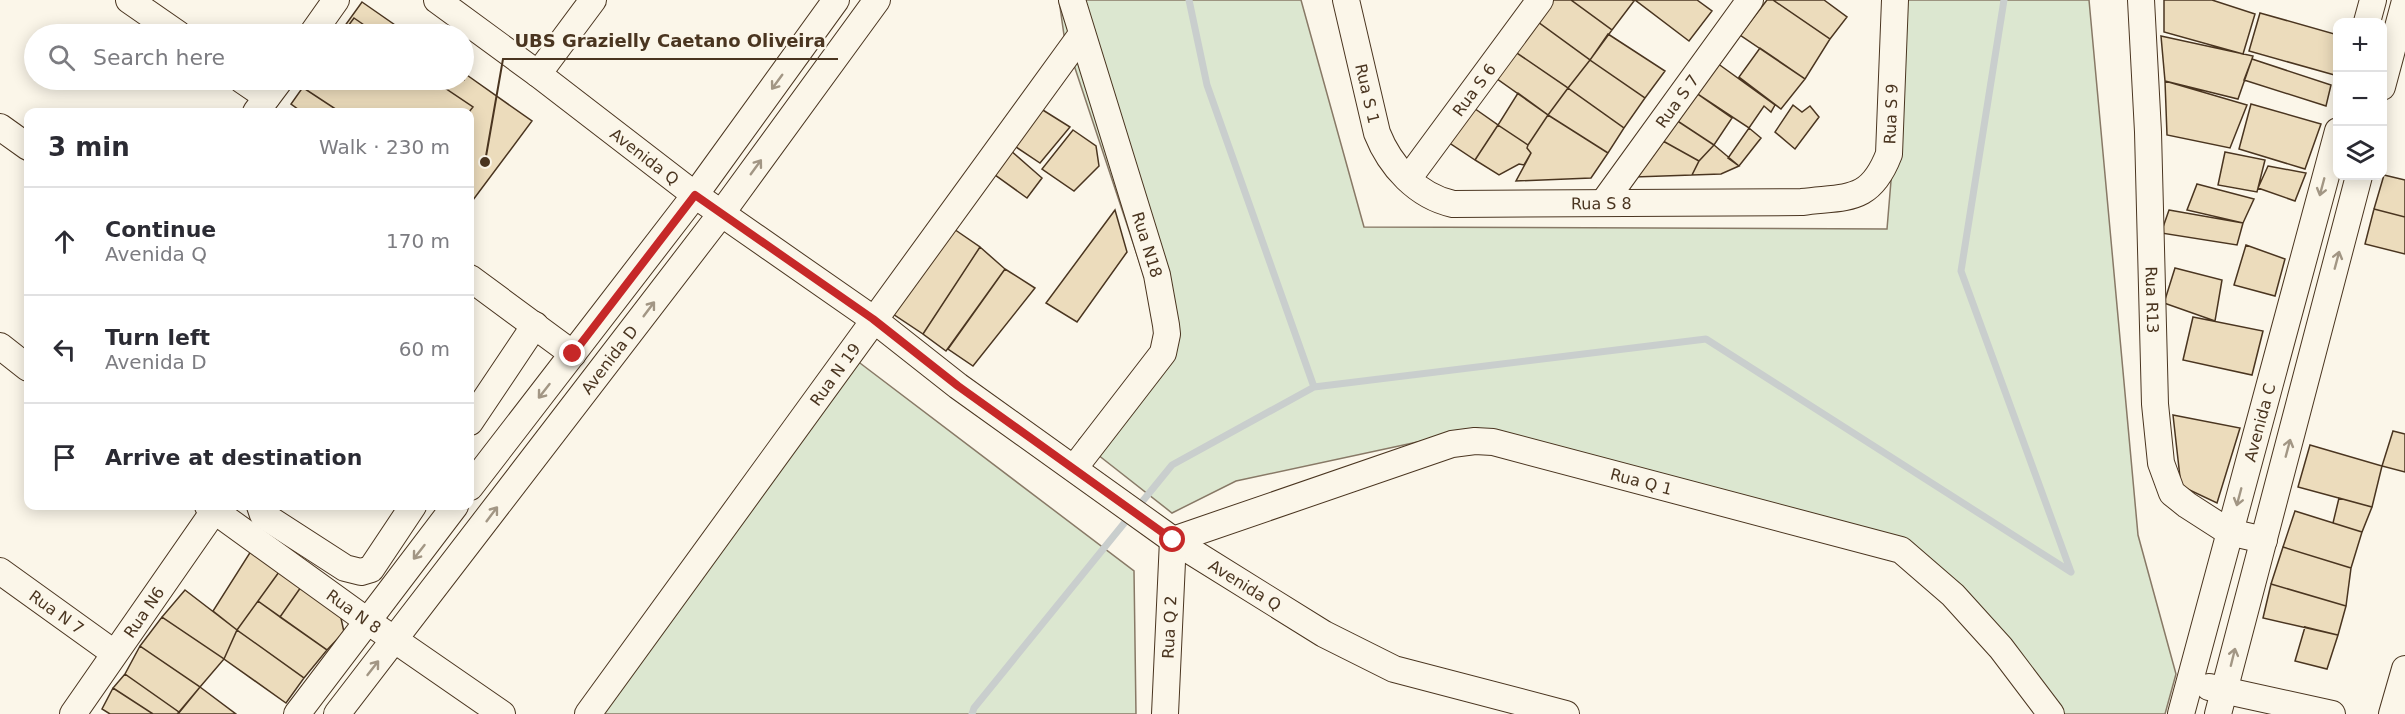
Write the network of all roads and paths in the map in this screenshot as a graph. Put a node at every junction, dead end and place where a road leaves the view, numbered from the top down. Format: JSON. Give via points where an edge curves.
{"nodes":[{"id":1,"x":129,"y":0,"type":"edge"},
{"id":2,"x":336,"y":0,"type":"edge"},
{"id":3,"x":437,"y":0,"type":"edge"},
{"id":4,"x":593,"y":0,"type":"edge"},
{"id":5,"x":836,"y":0,"type":"edge"},
{"id":6,"x":878,"y":0,"type":"edge"},
{"id":7,"x":1072,"y":0,"type":"edge"},
{"id":8,"x":1346,"y":0,"type":"edge"},
{"id":9,"x":1540,"y":0,"type":"edge"},
{"id":10,"x":1750,"y":0,"type":"edge"},
{"id":11,"x":1894,"y":0,"type":"edge"},
{"id":12,"x":2141,"y":0,"type":"edge"},
{"id":13,"x":2373,"y":0,"type":"edge"},
{"id":14,"x":2405,"y":1,"type":"edge"},
{"id":15,"x":2368,"y":18,"type":"edge"},
{"id":16,"x":164,"y":24,"type":"edge"},
{"id":17,"x":319,"y":24,"type":"edge"},
{"id":18,"x":470,"y":24,"type":"edge"},
{"id":19,"x":474,"y":27,"type":"edge"},
{"id":20,"x":1082,"y":34,"type":"junction"},
{"id":21,"x":2386,"y":72,"type":"edge"},
{"id":22,"x":538,"y":74,"type":"junction"},
{"id":23,"x":0,"y":127,"type":"edge"},
{"id":24,"x":24,"y":144,"type":"edge"},
{"id":25,"x":2333,"y":146,"type":"edge"},
{"id":26,"x":1408,"y":179,"type":"junction"},
{"id":27,"x":2358,"y":180,"type":"edge"},
{"id":28,"x":695,"y":195,"type":"junction"},
{"id":29,"x":1802,"y":202,"type":"joint"},
{"id":30,"x":1603,"y":203,"type":"junction"},
{"id":31,"x":721,"y":214,"type":"junction"},
{"id":32,"x":474,"y":281,"type":"edge"},
{"id":33,"x":873,"y":319,"type":"junction"},
{"id":34,"x":535,"y":325,"type":"junction"},
{"id":35,"x":0,"y":346,"type":"edge"},
{"id":36,"x":573,"y":354,"type":"junction"},
{"id":37,"x":24,"y":365,"type":"edge"},
{"id":38,"x":474,"y":416,"type":"edge"},
{"id":39,"x":1074,"y":467,"type":"junction"},
{"id":40,"x":474,"y":482,"type":"edge"},
{"id":41,"x":210,"y":510,"type":"edge"},
{"id":42,"x":214,"y":510,"type":"edge"},
{"id":43,"x":261,"y":510,"type":"edge"},
{"id":44,"x":410,"y":510,"type":"edge"},
{"id":45,"x":452,"y":510,"type":"edge"},
{"id":46,"x":2229,"y":532,"type":"junction"},
{"id":47,"x":1173,"y":540,"type":"junction"},
{"id":48,"x":2264,"y":540,"type":"junction"},
{"id":49,"x":0,"y":571,"type":"edge"},
{"id":50,"x":366,"y":620,"type":"junction"},
{"id":51,"x":396,"y":639,"type":"junction"},
{"id":52,"x":114,"y":653,"type":"junction"},
{"id":53,"x":2405,"y":669,"type":"edge"},
{"id":54,"x":2189,"y":684,"type":"junction"},
{"id":55,"x":2222,"y":702,"type":"edge"},
{"id":56,"x":73,"y":714,"type":"edge"},
{"id":57,"x":297,"y":714,"type":"edge"},
{"id":58,"x":337,"y":714,"type":"edge"},
{"id":59,"x":502,"y":714,"type":"edge"},
{"id":60,"x":588,"y":714,"type":"edge"},
{"id":61,"x":1165,"y":714,"type":"edge"},
{"id":62,"x":1566,"y":714,"type":"edge"},
{"id":63,"x":2051,"y":714,"type":"edge"},
{"id":64,"x":2181,"y":714,"type":"edge"},
{"id":65,"x":2332,"y":714,"type":"edge"},
{"id":66,"x":2392,"y":714,"type":"edge"}],
"edges":[{"from":1,"to":16,"type":"street"},
{"from":2,"to":17,"type":"street"},
{"from":3,"to":18,"type":"street","name":"Avenida Q"},
{"from":4,"to":22,"type":"street"},
{"from":5,"to":28,"type":"street","name":"Avenida D","one_way":true},
{"from":31,"to":6,"type":"street","name":"Avenida D","one_way":true},
{"from":7,"to":20,"type":"street","name":"Rua N18"},
{"from":8,"to":26,"type":"street","name":"Rua S 1","via":[[1377,133],[1393,163]]},
{"from":9,"to":26,"type":"street","name":"Rua S 6"},
{"from":10,"to":30,"type":"street","name":"Rua S 7"},
{"from":11,"to":29,"type":"street","name":"Rua S 9","via":[[1892,122],[1889,154],[1881,175],[1869,189],[1849,197]]},
{"from":12,"to":46,"type":"street","name":"Rua R13","via":[[2155,404],[2161,463],[2172,493]]},
{"from":13,"to":15,"type":"street"},
{"from":14,"to":21,"type":"street"},
{"from":19,"to":22,"type":"street","name":"Avenida Q"},
{"from":20,"to":33,"type":"street","name":"Rua N 19"},
{"from":20,"to":39,"type":"street","name":"Rua N18","via":[[1157,275],[1167,334],[1162,353]]},
{"from":22,"to":28,"type":"street","name":"Avenida Q"},
{"from":23,"to":24,"type":"street"},
{"from":25,"to":46,"type":"street","name":"Avenida C","one_way":true},
{"from":26,"to":30,"type":"street","name":"Rua S 8","via":[[1428,195],[1453,204]]},
{"from":48,"to":27,"type":"street","name":"Avenida C","one_way":true},
{"from":28,"to":31,"type":"street","name":"Avenida Q"},
{"from":28,"to":36,"type":"street","name":"Avenida D"},
{"from":29,"to":30,"type":"street","name":"Rua S 8"},
{"from":31,"to":33,"type":"street","name":"Avenida Q"},
{"from":51,"to":31,"type":"street","name":"Avenida D","one_way":true},
{"from":32,"to":34,"type":"street"},
{"from":33,"to":39,"type":"street","name":"Avenida Q","via":[[958,386]]},
{"from":33,"to":60,"type":"street","name":"Rua N 19"},
{"from":34,"to":36,"type":"street"},
{"from":34,"to":38,"type":"street"},
{"from":35,"to":37,"type":"street"},
{"from":36,"to":40,"type":"street","name":"Avenida D","one_way":true},
{"from":39,"to":47,"type":"street","name":"Avenida Q"},
{"from":41,"to":52,"type":"street","name":"Rua N6"},
{"from":42,"to":50,"type":"street","name":"Rua N 8"},
{"from":43,"to":44,"type":"street","via":[[263,515],[345,568],[362,572],[371,569]]},
{"from":45,"to":50,"type":"street","one_way":true},
{"from":46,"to":48,"type":"street","name":"Rua R13"},
{"from":46,"to":54,"type":"street","name":"Avenida C"},
{"from":47,"to":61,"type":"street","name":"Rua Q 2"},
{"from":47,"to":62,"type":"street","name":"Avenida Q","via":[[1324,634],[1394,669]]},
{"from":47,"to":63,"type":"street","name":"Rua Q 1","via":[[1452,444],[1493,442],[1901,550],[1953,595],[2001,648]]},
{"from":55,"to":48,"type":"street","name":"Avenida C","one_way":true},
{"from":49,"to":52,"type":"street","name":"Rua N 7"},
{"from":50,"to":51,"type":"street","name":"Rua N 8"},
{"from":50,"to":57,"type":"street"},
{"from":58,"to":51,"type":"street","name":"Avenida D","one_way":true},
{"from":51,"to":59,"type":"street","name":"Rua N 8"},
{"from":52,"to":56,"type":"street","name":"Rua N6"},
{"from":53,"to":66,"type":"street"},
{"from":54,"to":55,"type":"street"},
{"from":54,"to":64,"type":"street","name":"Avenida C"},
{"from":55,"to":65,"type":"street"}]}
